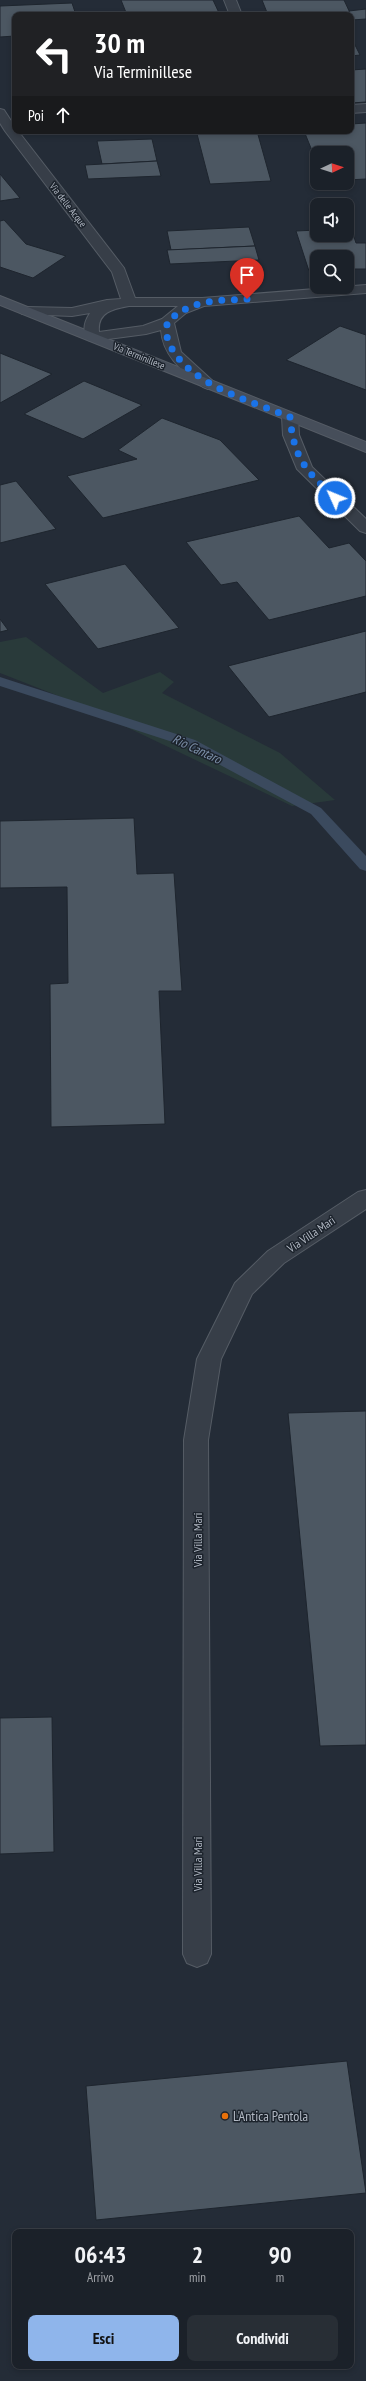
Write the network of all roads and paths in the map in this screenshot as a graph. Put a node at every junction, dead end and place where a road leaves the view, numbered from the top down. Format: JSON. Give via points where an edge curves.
{"nodes":[{"id":1,"x":230,"y":0,"type":"edge"},
{"id":2,"x":235,"y":12,"type":"edge"},
{"id":3,"x":366,"y":108,"type":"edge"},
{"id":4,"x":354,"y":109,"type":"edge"},
{"id":5,"x":0,"y":113,"type":"edge"},
{"id":6,"x":12,"y":128,"type":"edge"},
{"id":7,"x":16,"y":134,"type":"edge"},
{"id":8,"x":366,"y":289,"type":"edge"},
{"id":9,"x":0,"y":301,"type":"edge"},
{"id":10,"x":129,"y":302,"type":"junction"},
{"id":11,"x":202,"y":302,"type":"junction"},
{"id":12,"x":107,"y":304,"type":"junction"},
{"id":13,"x":27,"y":311,"type":"junction"},
{"id":14,"x":167,"y":322,"type":"junction"},
{"id":15,"x":93,"y":338,"type":"junction"},
{"id":16,"x":208,"y":384,"type":"junction"},
{"id":17,"x":290,"y":417,"type":"junction"},
{"id":18,"x":366,"y":447,"type":"edge"},
{"id":19,"x":366,"y":528,"type":"edge"},
{"id":20,"x":366,"y":1198,"type":"edge"},
{"id":21,"x":197,"y":1954,"type":"dead end"}],
"edges":[{"from":1,"to":2,"type":"street"},
{"from":3,"to":4,"type":"street"},
{"from":5,"to":6,"type":"street","name":"Via delle Acque"},
{"from":7,"to":10,"type":"street","name":"Via delle Acque","via":[[119,271]]},
{"from":8,"to":11,"type":"street"},
{"from":9,"to":13,"type":"main road","name":"Via Terminillese"},
{"from":10,"to":11,"type":"street"},
{"from":10,"to":12,"type":"street"},
{"from":11,"to":14,"type":"street","via":[[181,310]]},
{"from":12,"to":13,"type":"street","via":[[72,312]]},
{"from":12,"to":15,"type":"street","via":[[93,316],[90,327]]},
{"from":13,"to":15,"type":"main road","name":"Via Terminillese"},
{"from":14,"to":15,"type":"street","via":[[126,334]]},
{"from":14,"to":16,"type":"street","via":[[168,342],[178,359]]},
{"from":15,"to":16,"type":"main road","name":"Via Terminillese"},
{"from":16,"to":17,"type":"main road","name":"Via Terminillese"},
{"from":17,"to":18,"type":"main road","name":"Via Terminillese"},
{"from":17,"to":19,"type":"street","via":[[293,440],[305,469]]},
{"from":20,"to":21,"type":"street","name":"Via Villa Mari","via":[[276,1257],[243,1289],[209,1359],[196,1440]]}]}
